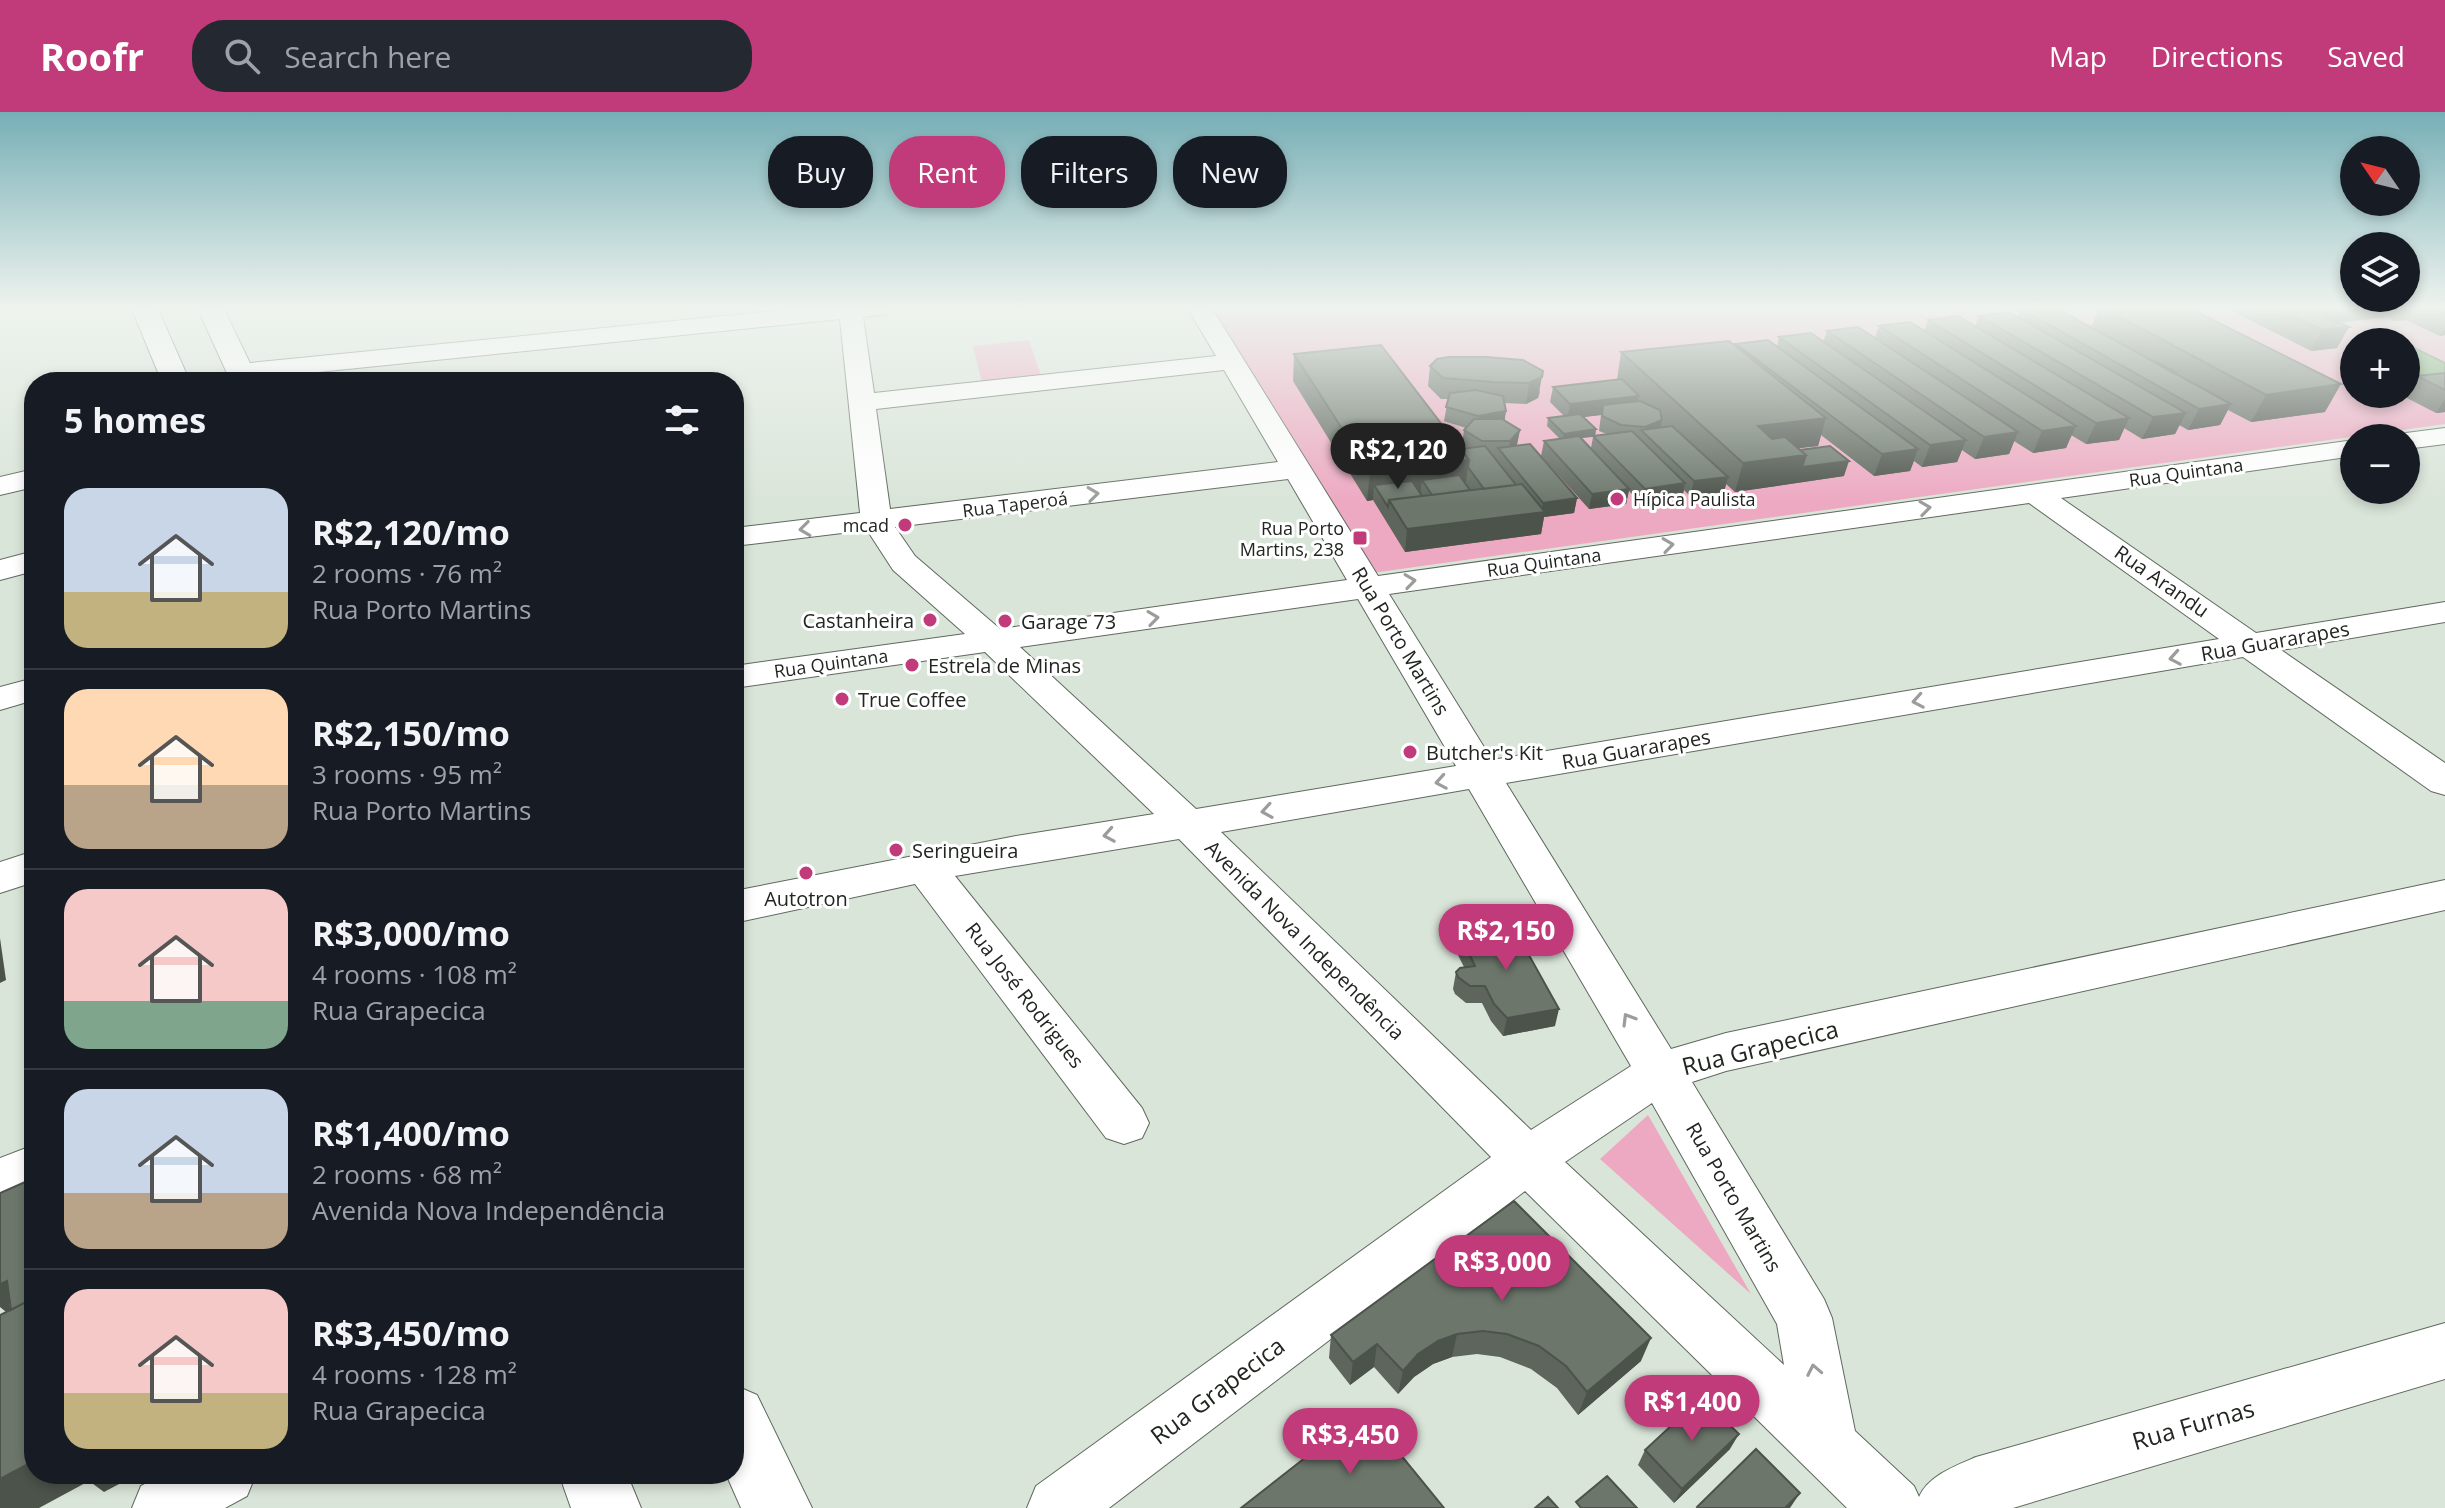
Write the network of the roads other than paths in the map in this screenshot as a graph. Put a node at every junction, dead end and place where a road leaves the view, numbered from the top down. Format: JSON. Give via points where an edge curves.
{"nodes":[{"id":1,"x":857,"y":372,"type":"edge"},
{"id":2,"x":1140,"y":372,"type":"edge"},
{"id":3,"x":1238,"y":372,"type":"edge"},
{"id":4,"x":860,"y":403,"type":"junction"},
{"id":5,"x":2445,"y":436,"type":"edge"},
{"id":6,"x":2420,"y":439,"type":"edge"},
{"id":7,"x":2340,"y":450,"type":"edge"},
{"id":8,"x":1296,"y":469,"type":"junction"},
{"id":9,"x":24,"y":480,"type":"edge"},
{"id":10,"x":0,"y":486,"type":"edge"},
{"id":11,"x":2034,"y":493,"type":"junction"},
{"id":12,"x":876,"y":521,"type":"junction"},
{"id":13,"x":744,"y":536,"type":"edge"},
{"id":14,"x":24,"y":564,"type":"edge"},
{"id":15,"x":0,"y":570,"type":"edge"},
{"id":16,"x":1368,"y":587,"type":"junction"},
{"id":17,"x":2445,"y":612,"type":"edge"},
{"id":18,"x":992,"y":640,"type":"junction"},
{"id":19,"x":2253,"y":644,"type":"junction"},
{"id":20,"x":744,"y":676,"type":"edge"},
{"id":21,"x":24,"y":692,"type":"edge"},
{"id":22,"x":0,"y":699,"type":"edge"},
{"id":23,"x":1482,"y":775,"type":"junction"},
{"id":24,"x":2445,"y":782,"type":"edge"},
{"id":25,"x":1186,"y":824,"type":"junction"},
{"id":26,"x":926,"y":868,"type":"junction"},
{"id":27,"x":24,"y":870,"type":"edge"},
{"id":28,"x":0,"y":878,"type":"edge"},
{"id":29,"x":2445,"y":895,"type":"edge"},
{"id":30,"x":744,"y":905,"type":"edge"},
{"id":31,"x":1660,"y":1072,"type":"junction"},
{"id":32,"x":1124,"y":1123,"type":"dead end"},
{"id":33,"x":1527,"y":1160,"type":"junction"},
{"id":34,"x":24,"y":1171,"type":"edge"},
{"id":35,"x":0,"y":1182,"type":"edge"},
{"id":36,"x":2445,"y":1351,"type":"edge"},
{"id":37,"x":744,"y":1439,"type":"edge"},
{"id":38,"x":1828,"y":1447,"type":"junction"},
{"id":39,"x":207,"y":1484,"type":"edge"},
{"id":40,"x":597,"y":1484,"type":"edge"},
{"id":41,"x":163,"y":1508,"type":"edge"},
{"id":42,"x":606,"y":1508,"type":"edge"},
{"id":43,"x":777,"y":1508,"type":"edge"},
{"id":44,"x":1058,"y":1508,"type":"edge"},
{"id":45,"x":1892,"y":1508,"type":"edge"},
{"id":46,"x":1946,"y":1508,"type":"edge"}],
"edges":[{"from":1,"to":4,"type":"street","name":"Avenida Nova Independência"},
{"from":2,"to":4,"type":"street"},
{"from":3,"to":8,"type":"street","name":"Rua Porto Martins"},
{"from":4,"to":12,"type":"street","name":"Avenida Nova Independência"},
{"from":5,"to":6,"type":"street"},
{"from":7,"to":11,"type":"street","name":"Rua Quintana"},
{"from":12,"to":8,"type":"street","name":"Rua Taperoá","one_way":true},
{"from":8,"to":16,"type":"street","name":"Rua Porto Martins"},
{"from":9,"to":10,"type":"street"},
{"from":16,"to":11,"type":"street","name":"Rua Quintana","one_way":true},
{"from":11,"to":19,"type":"street","name":"Rua Arandu"},
{"from":12,"to":13,"type":"street","name":"Rua Taperoá","one_way":true},
{"from":12,"to":18,"type":"street","name":"Avenida Nova Independência","via":[[904,563]]},
{"from":14,"to":15,"type":"street"},
{"from":18,"to":16,"type":"street","name":"Rua Quintana","one_way":true},
{"from":16,"to":23,"type":"street","name":"Rua Porto Martins"},
{"from":17,"to":19,"type":"street","name":"Rua Guararapes"},
{"from":18,"to":20,"type":"street","name":"Rua Quintana"},
{"from":18,"to":25,"type":"street","name":"Avenida Nova Independência"},
{"from":19,"to":23,"type":"street","name":"Rua Guararapes","one_way":true},
{"from":19,"to":24,"type":"street","name":"Rua Arandu"},
{"from":21,"to":22,"type":"street"},
{"from":23,"to":25,"type":"street","name":"Rua Guararapes","one_way":true},
{"from":31,"to":23,"type":"street","name":"Rua Porto Martins","one_way":true},
{"from":25,"to":26,"type":"street","name":"Rua Guararapes","one_way":true},
{"from":25,"to":33,"type":"street","name":"Avenida Nova Independência"},
{"from":26,"to":30,"type":"street","name":"Rua Guararapes"},
{"from":26,"to":32,"type":"street","name":"Rua José Rodrigues"},
{"from":27,"to":28,"type":"street"},
{"from":29,"to":31,"type":"street","name":"Rua Grapecica","via":[[1726,1052]]},
{"from":31,"to":33,"type":"street","name":"Rua Grapecica"},
{"from":38,"to":31,"type":"street","name":"Rua Porto Martins","one_way":true,"via":[[1804,1318]]},
{"from":33,"to":38,"type":"street","name":"Avenida Nova Independência"},
{"from":33,"to":44,"type":"street","name":"Rua Grapecica"},
{"from":34,"to":35,"type":"street"},
{"from":36,"to":46,"type":"street","name":"Rua Furnas","via":[[1976,1488]]},
{"from":37,"to":43,"type":"main road"},
{"from":38,"to":45,"type":"street","name":"Avenida Nova Independência"},
{"from":39,"to":41,"type":"street"},
{"from":40,"to":42,"type":"main road"}]}
